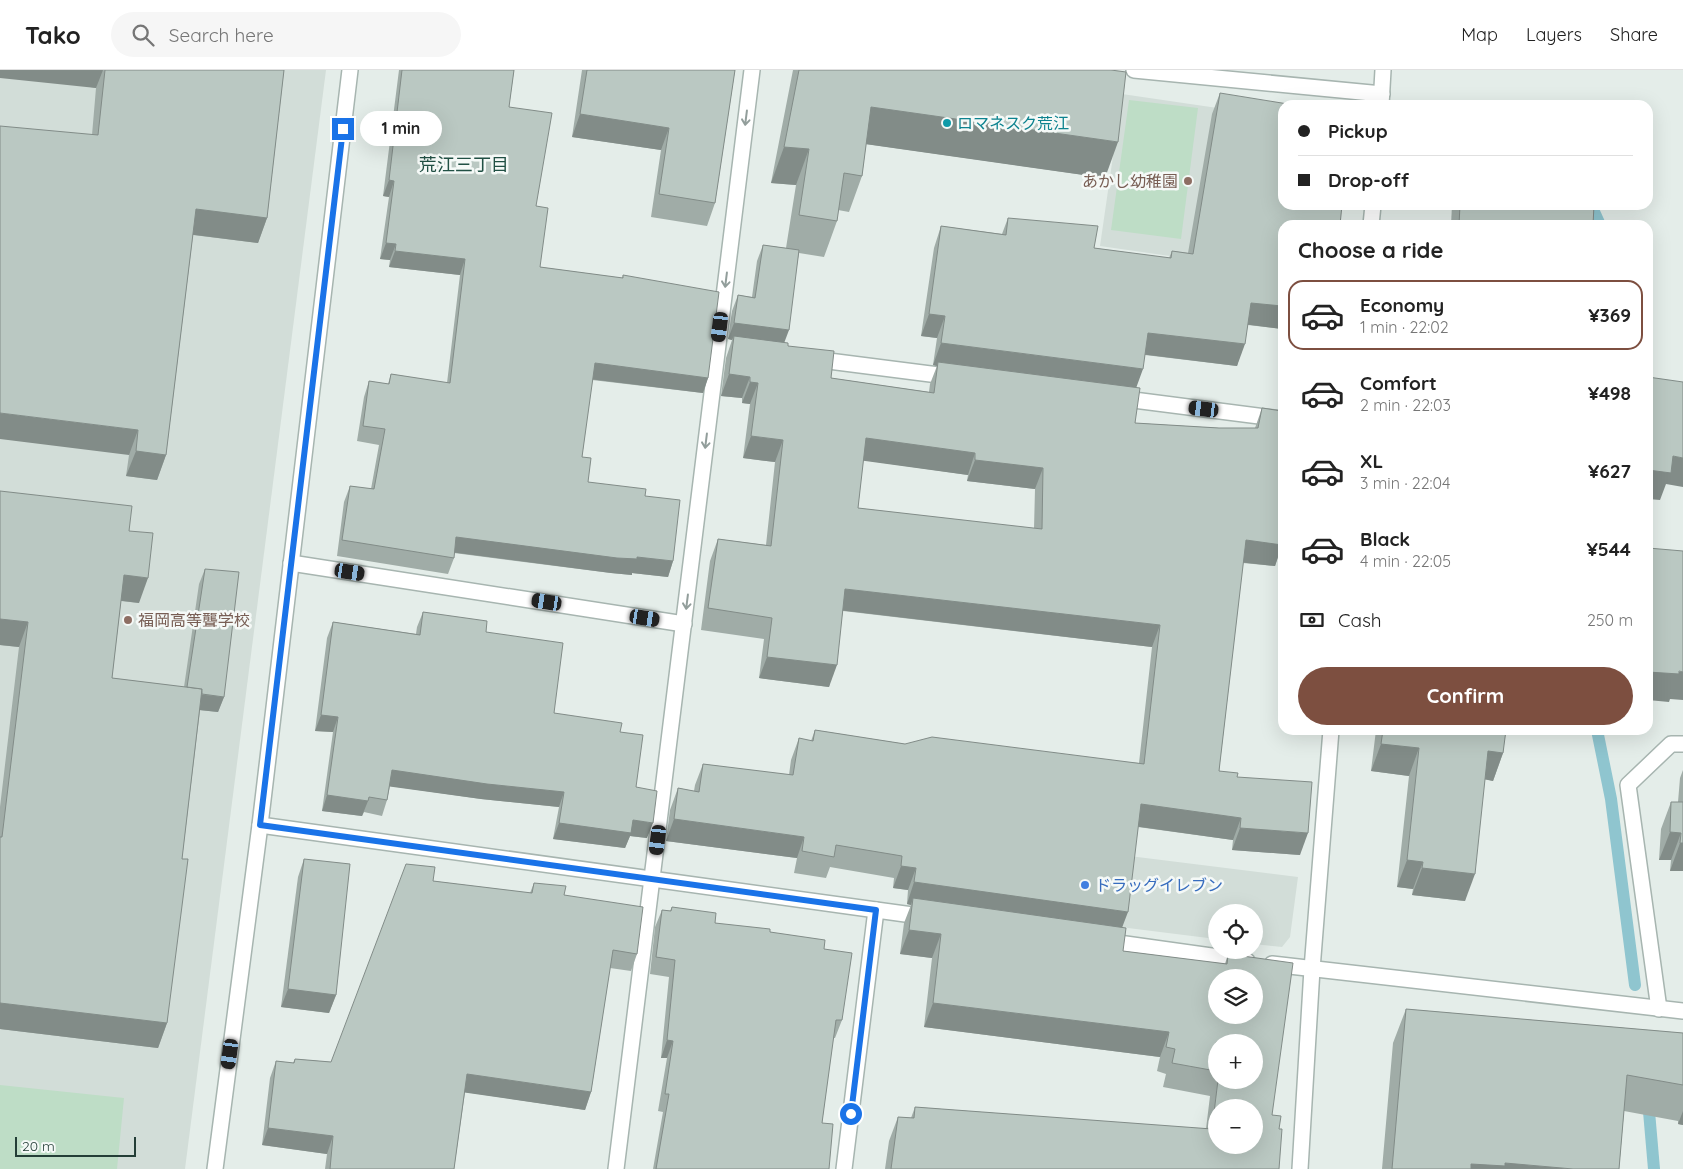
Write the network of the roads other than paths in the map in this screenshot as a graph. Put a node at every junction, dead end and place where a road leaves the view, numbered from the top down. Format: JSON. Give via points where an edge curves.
{"nodes":[{"id":1,"x":350,"y":70,"type":"edge"},
{"id":2,"x":752,"y":70,"type":"edge"},
{"id":3,"x":1134,"y":70,"type":"edge"},
{"id":4,"x":1383,"y":70,"type":"edge"},
{"id":5,"x":1381,"y":99,"type":"edge"},
{"id":6,"x":718,"y":347,"type":"junction"},
{"id":7,"x":737,"y":350,"type":"edge"},
{"id":8,"x":797,"y":357,"type":"edge"},
{"id":9,"x":965,"y":378,"type":"edge"},
{"id":10,"x":1104,"y":396,"type":"edge"},
{"id":11,"x":1278,"y":418,"type":"edge"},
{"id":12,"x":291,"y":563,"type":"junction"},
{"id":13,"x":684,"y":624,"type":"junction"},
{"id":14,"x":1331,"y":735,"type":"edge"},
{"id":15,"x":1683,"y":744,"type":"edge"},
{"id":16,"x":260,"y":825,"type":"junction"},
{"id":17,"x":653,"y":879,"type":"junction"},
{"id":18,"x":876,"y":910,"type":"junction"},
{"id":19,"x":946,"y":919,"type":"edge"},
{"id":20,"x":1094,"y":940,"type":"edge"},
{"id":21,"x":1312,"y":969,"type":"junction"},
{"id":22,"x":1659,"y":1009,"type":"junction"},
{"id":23,"x":1683,"y":1011,"type":"edge"},
{"id":24,"x":214,"y":1169,"type":"edge"},
{"id":25,"x":616,"y":1169,"type":"edge"},
{"id":26,"x":844,"y":1169,"type":"edge"},
{"id":27,"x":1300,"y":1169,"type":"edge"}],
"edges":[{"from":1,"to":12,"type":"street"},
{"from":2,"to":6,"type":"street","one_way":true},
{"from":3,"to":5,"type":"street"},
{"from":4,"to":5,"type":"street"},
{"from":6,"to":7,"type":"street"},
{"from":6,"to":13,"type":"street","one_way":true},
{"from":8,"to":9,"type":"street"},
{"from":10,"to":11,"type":"street"},
{"from":12,"to":13,"type":"street"},
{"from":12,"to":16,"type":"street"},
{"from":13,"to":17,"type":"street"},
{"from":14,"to":21,"type":"street"},
{"from":15,"to":22,"type":"street","via":[[1671,744],[1628,784]]},
{"from":16,"to":17,"type":"street"},
{"from":16,"to":24,"type":"street"},
{"from":17,"to":18,"type":"street"},
{"from":17,"to":25,"type":"street"},
{"from":18,"to":19,"type":"street"},
{"from":18,"to":26,"type":"street"},
{"from":20,"to":21,"type":"street"},
{"from":21,"to":22,"type":"street"},
{"from":21,"to":27,"type":"street"},
{"from":22,"to":23,"type":"street"}]}
